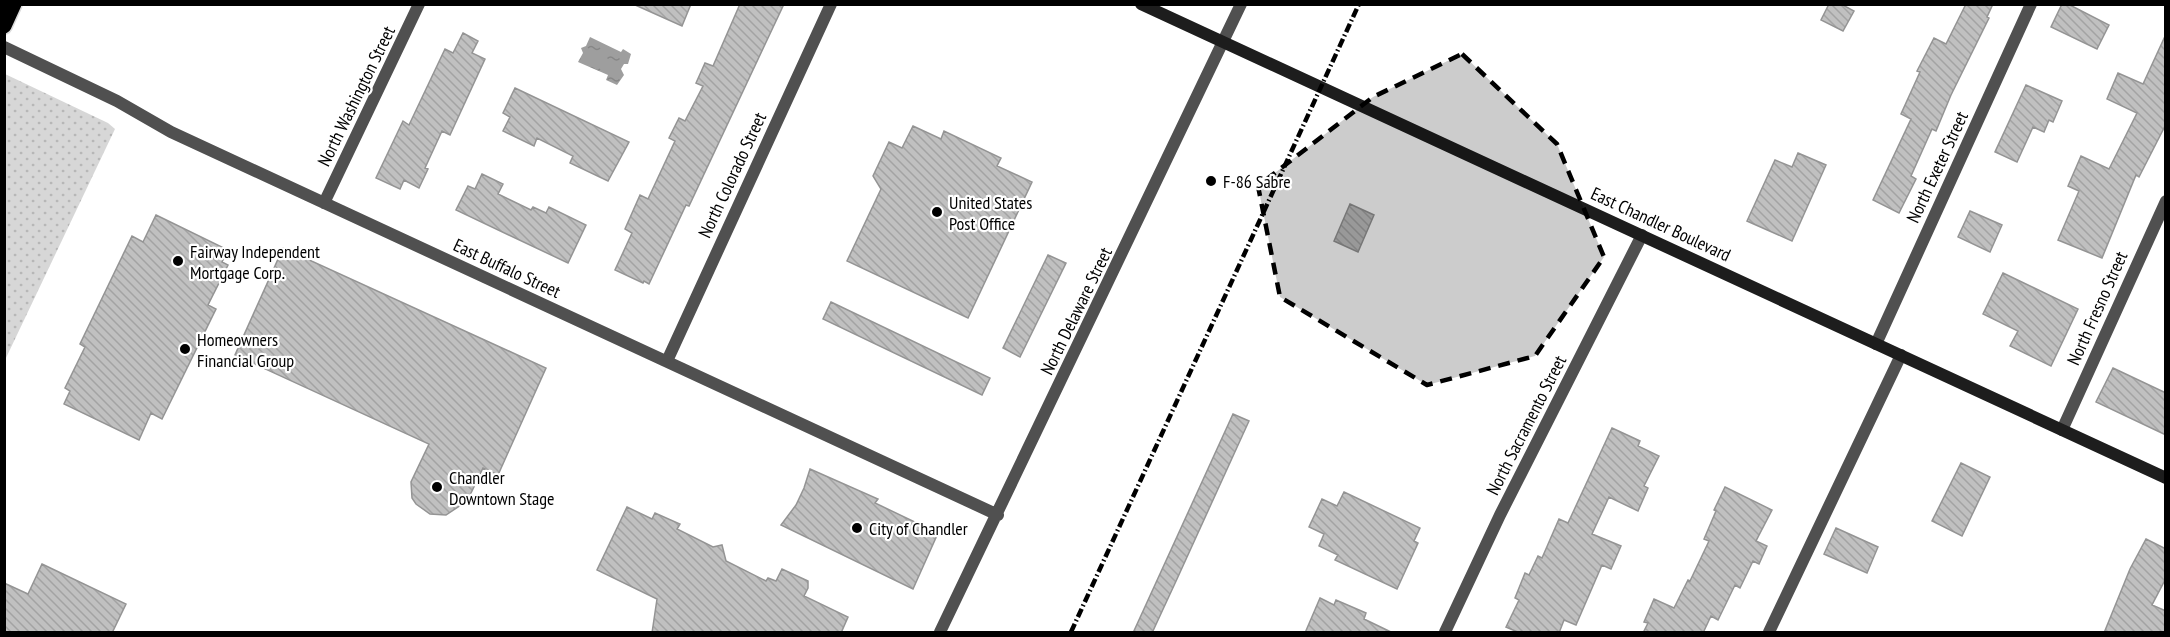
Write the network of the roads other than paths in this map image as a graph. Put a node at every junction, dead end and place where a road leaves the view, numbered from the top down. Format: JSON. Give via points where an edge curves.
{"nodes":[{"id":1,"x":14,"y":4,"type":"edge"},
{"id":2,"x":419,"y":4,"type":"edge"},
{"id":3,"x":831,"y":4,"type":"edge"},
{"id":4,"x":1141,"y":4,"type":"edge"},
{"id":5,"x":1241,"y":4,"type":"edge"},
{"id":6,"x":2031,"y":4,"type":"edge"},
{"id":7,"x":4,"y":26,"type":"edge"},
{"id":8,"x":1223,"y":43,"type":"junction"},
{"id":9,"x":4,"y":47,"type":"edge"},
{"id":10,"x":2166,"y":201,"type":"edge"},
{"id":11,"x":324,"y":203,"type":"junction"},
{"id":12,"x":1642,"y":235,"type":"junction"},
{"id":13,"x":1876,"y":344,"type":"junction"},
{"id":14,"x":1901,"y":355,"type":"junction"},
{"id":15,"x":667,"y":361,"type":"junction"},
{"id":16,"x":2062,"y":430,"type":"junction"},
{"id":17,"x":2166,"y":478,"type":"edge"},
{"id":18,"x":998,"y":515,"type":"junction"},
{"id":19,"x":940,"y":633,"type":"edge"},
{"id":20,"x":1445,"y":633,"type":"edge"},
{"id":21,"x":1769,"y":633,"type":"edge"}],
"edges":[{"from":1,"to":7,"type":"main road"},
{"from":2,"to":11,"type":"street","name":"North Washington Street"},
{"from":3,"to":15,"type":"street","name":"North Colorado Street"},
{"from":4,"to":8,"type":"main road","name":"East Chandler Boulevard"},
{"from":5,"to":8,"type":"street","name":"North Delaware Street"},
{"from":6,"to":13,"type":"street","name":"North Exeter Street"},
{"from":8,"to":12,"type":"main road","name":"East Chandler Boulevard"},
{"from":8,"to":18,"type":"street","name":"North Delaware Street"},
{"from":9,"to":11,"type":"street","name":"East Buffalo Street","via":[[117,101],[171,132]]},
{"from":10,"to":16,"type":"street","name":"North Fresno Street"},
{"from":11,"to":15,"type":"street","name":"East Buffalo Street"},
{"from":12,"to":13,"type":"main road","name":"East Chandler Boulevard"},
{"from":12,"to":20,"type":"street","name":"North Sacramento Street","via":[[1500,515]]},
{"from":13,"to":14,"type":"main road","name":"East Chandler Boulevard"},
{"from":14,"to":16,"type":"main road","name":"East Chandler Boulevard"},
{"from":14,"to":21,"type":"street"},
{"from":15,"to":18,"type":"street","name":"East Buffalo Street"},
{"from":16,"to":17,"type":"main road","name":"East Chandler Boulevard"},
{"from":18,"to":19,"type":"street","name":"North Delaware Street"}]}
